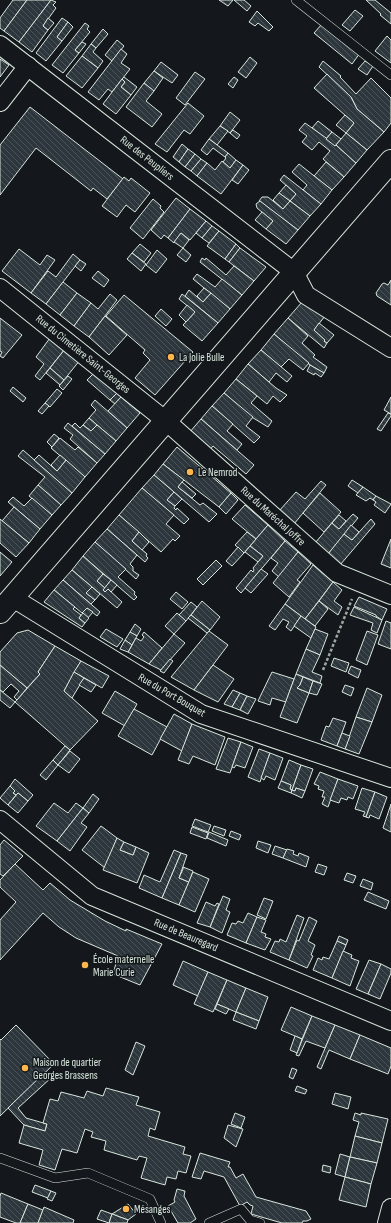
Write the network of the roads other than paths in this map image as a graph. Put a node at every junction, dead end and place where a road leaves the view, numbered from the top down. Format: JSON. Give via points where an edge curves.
{"nodes":[{"id":1,"x":296,"y":0,"type":"edge"},
{"id":2,"x":0,"y":44,"type":"edge"},
{"id":3,"x":28,"y":66,"type":"junction"},
{"id":4,"x":391,"y":75,"type":"edge"},
{"id":5,"x":0,"y":102,"type":"edge"},
{"id":6,"x":391,"y":161,"type":"edge"},
{"id":7,"x":294,"y":272,"type":"junction"},
{"id":8,"x":0,"y":288,"type":"edge"},
{"id":9,"x":391,"y":348,"type":"edge"},
{"id":10,"x":166,"y":421,"type":"junction"},
{"id":11,"x":391,"y":595,"type":"edge"},
{"id":12,"x":7,"y":605,"type":"edge"},
{"id":13,"x":391,"y":778,"type":"edge"},
{"id":14,"x":0,"y":820,"type":"edge"},
{"id":15,"x":391,"y":1020,"type":"edge"},
{"id":16,"x":0,"y":1158,"type":"edge"},
{"id":17,"x":391,"y":1208,"type":"edge"},
{"id":18,"x":161,"y":1223,"type":"edge"},
{"id":19,"x":209,"y":1223,"type":"edge"},
{"id":20,"x":260,"y":1223,"type":"edge"},
{"id":21,"x":388,"y":1223,"type":"edge"}],
"edges":[{"from":1,"to":4,"type":"lane"},
{"from":2,"to":3,"type":"street","name":"Rue des Peupliers"},
{"from":3,"to":5,"type":"street"},
{"from":3,"to":7,"type":"street","name":"Rue des Peupliers"},
{"from":6,"to":7,"type":"main road"},
{"from":7,"to":9,"type":"street","via":[[306,295]]},
{"from":7,"to":10,"type":"main road"},
{"from":8,"to":10,"type":"street","name":"Rue du Cimetière Saint-Georges"},
{"from":10,"to":11,"type":"street","name":"Rue du Maréchal Joffre","via":[[337,573]]},
{"from":10,"to":12,"type":"main road"},
{"from":12,"to":13,"type":"street","name":"Rue du Port Bouquet","via":[[201,714]]},
{"from":14,"to":15,"type":"street","name":"Rue de Beauregard","via":[[92,896]]},
{"from":16,"to":18,"type":"lane","via":[[55,1178],[88,1173],[150,1199]]},
{"from":17,"to":21,"type":"street"},
{"from":19,"to":20,"type":"lane","via":[[241,1209],[250,1220]]}]}
